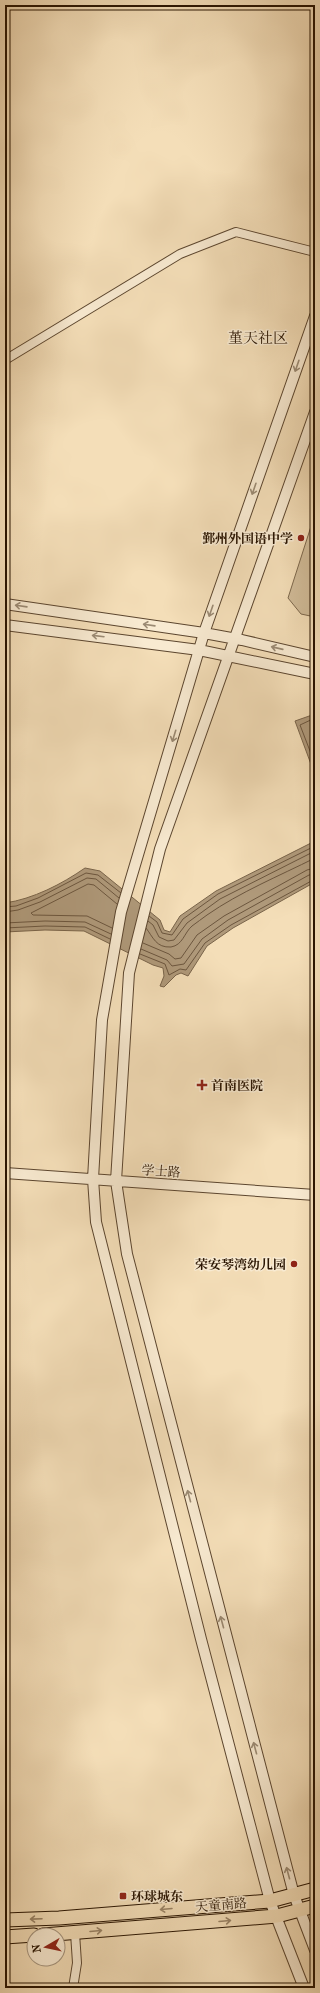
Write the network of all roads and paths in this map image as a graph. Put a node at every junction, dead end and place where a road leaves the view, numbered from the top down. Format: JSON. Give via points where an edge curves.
{"nodes":[{"id":1,"x":315,"y":252,"type":"edge"},
{"id":2,"x":315,"y":316,"type":"edge"},
{"id":3,"x":5,"y":360,"type":"edge"},
{"id":4,"x":315,"y":412,"type":"edge"},
{"id":5,"x":5,"y":604,"type":"edge"},
{"id":6,"x":5,"y":624,"type":"edge"},
{"id":7,"x":204,"y":633,"type":"junction"},
{"id":8,"x":235,"y":639,"type":"junction"},
{"id":9,"x":199,"y":650,"type":"junction"},
{"id":10,"x":229,"y":654,"type":"junction"},
{"id":11,"x":315,"y":657,"type":"edge"},
{"id":12,"x":315,"y":674,"type":"edge"},
{"id":13,"x":5,"y":1172,"type":"edge"},
{"id":14,"x":93,"y":1179,"type":"junction"},
{"id":15,"x":116,"y":1181,"type":"junction"},
{"id":16,"x":315,"y":1195,"type":"edge"},
{"id":17,"x":315,"y":1889,"type":"edge"},
{"id":18,"x":294,"y":1895,"type":"junction"},
{"id":19,"x":270,"y":1901,"type":"junction"},
{"id":20,"x":315,"y":1906,"type":"edge"},
{"id":21,"x":300,"y":1910,"type":"junction"},
{"id":22,"x":277,"y":1916,"type":"junction"},
{"id":23,"x":5,"y":1920,"type":"edge"},
{"id":24,"x":75,"y":1933,"type":"junction"},
{"id":25,"x":66,"y":1934,"type":"edge"},
{"id":26,"x":26,"y":1936,"type":"edge"},
{"id":27,"x":5,"y":1937,"type":"edge"},
{"id":28,"x":315,"y":1950,"type":"edge"},
{"id":29,"x":73,"y":1988,"type":"edge"},
{"id":30,"x":304,"y":1988,"type":"edge"}],
"edges":[{"from":1,"to":3,"type":"street","via":[[236,232],[180,254]]},
{"from":2,"to":7,"type":"street","one_way":true},
{"from":4,"to":8,"type":"street"},
{"from":7,"to":5,"type":"street","one_way":true},
{"from":9,"to":6,"type":"street","one_way":true},
{"from":7,"to":8,"type":"street"},
{"from":7,"to":9,"type":"street"},
{"from":8,"to":10,"type":"street"},
{"from":11,"to":8,"type":"street","one_way":true},
{"from":9,"to":10,"type":"street"},
{"from":9,"to":14,"type":"street","one_way":true,"via":[[121,912],[102,1020]]},
{"from":10,"to":12,"type":"street"},
{"from":10,"to":15,"type":"street","via":[[160,849],[129,973]]},
{"from":13,"to":14,"type":"street","name":"学士路"},
{"from":14,"to":15,"type":"street","name":"学士路"},
{"from":14,"to":19,"type":"street","via":[[96,1222],[199,1632]]},
{"from":15,"to":16,"type":"street","name":"学士路"},
{"from":18,"to":15,"type":"street","one_way":true,"via":[[127,1254]]},
{"from":17,"to":18,"type":"main road","name":"天童南路"},
{"from":18,"to":19,"type":"main road","name":"天童南路"},
{"from":18,"to":21,"type":"street"},
{"from":19,"to":22,"type":"street"},
{"from":19,"to":23,"type":"main road","name":"天童南路","one_way":true},
{"from":20,"to":21,"type":"main road"},
{"from":21,"to":22,"type":"main road"},
{"from":21,"to":28,"type":"street"},
{"from":24,"to":22,"type":"main road","one_way":true},
{"from":22,"to":30,"type":"street"},
{"from":24,"to":25,"type":"main road"},
{"from":24,"to":29,"type":"street","via":[[77,1963]]},
{"from":26,"to":27,"type":"main road"}]}
